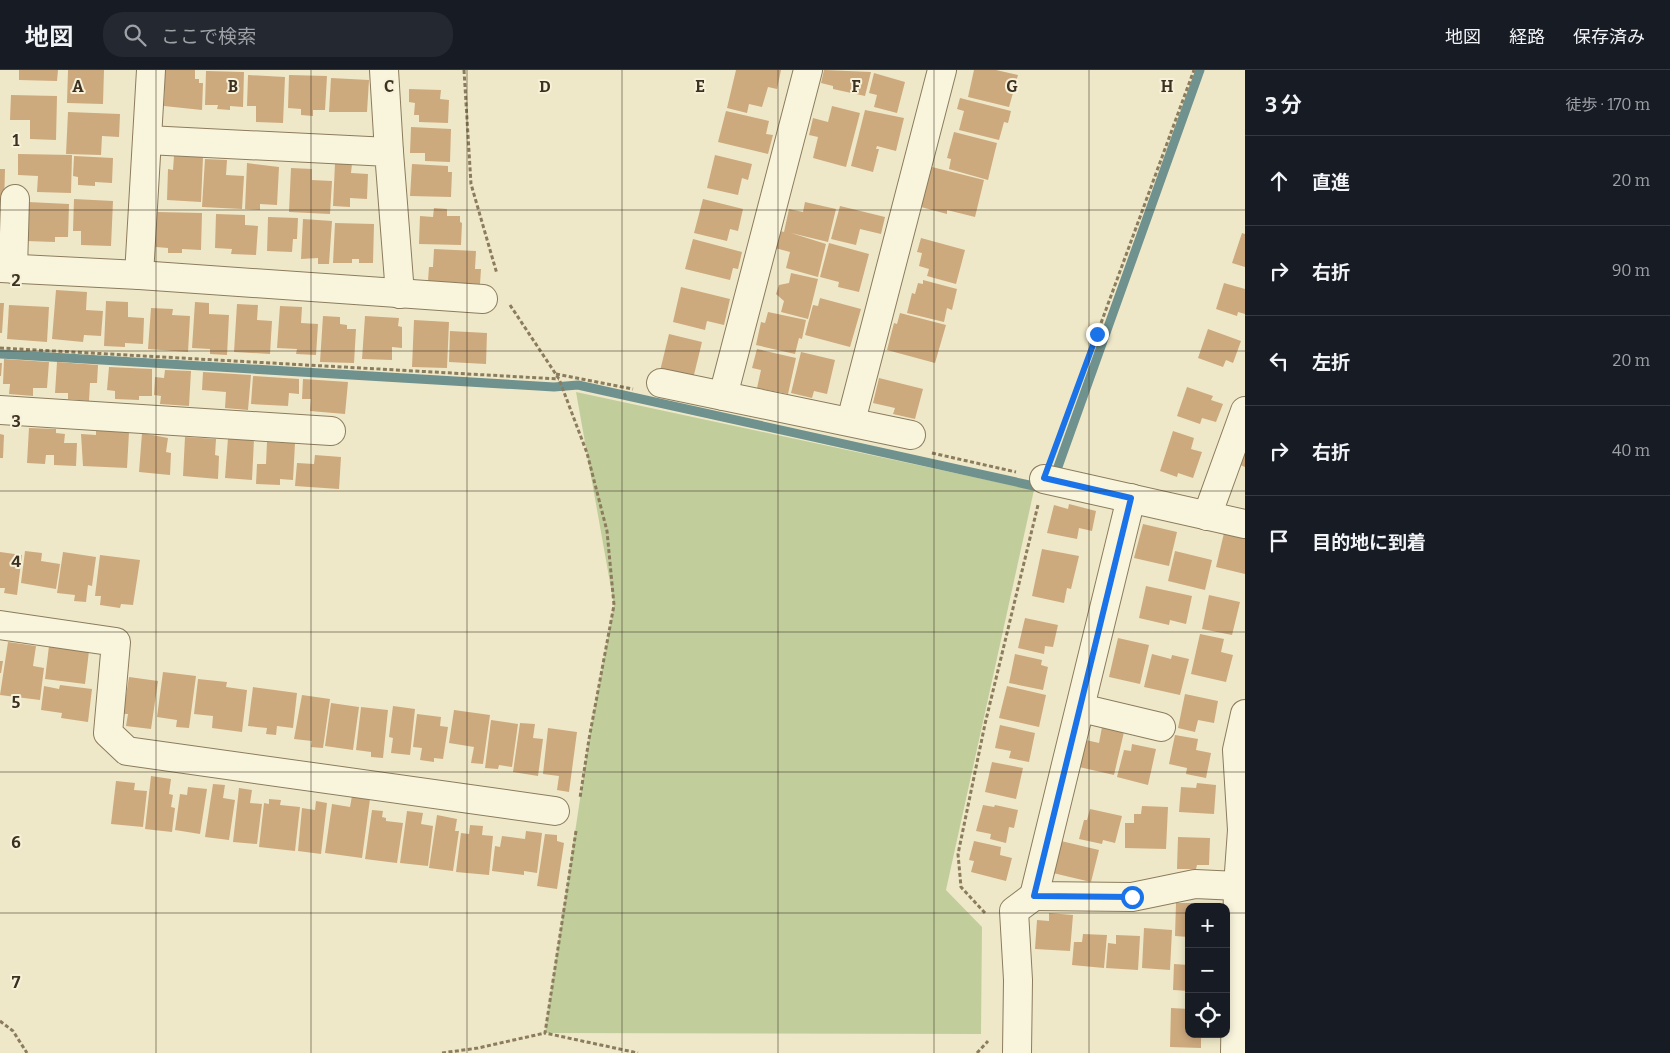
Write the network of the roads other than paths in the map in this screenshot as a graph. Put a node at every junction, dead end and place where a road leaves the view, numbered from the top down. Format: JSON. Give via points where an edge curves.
{"nodes":[{"id":1,"x":151,"y":70,"type":"edge"},
{"id":2,"x":384,"y":70,"type":"edge"},
{"id":3,"x":808,"y":70,"type":"edge"},
{"id":4,"x":942,"y":70,"type":"edge"},
{"id":5,"x":147,"y":140,"type":"junction"},
{"id":6,"x":389,"y":152,"type":"junction"},
{"id":7,"x":15,"y":199,"type":"dead end"},
{"id":8,"x":6,"y":269,"type":"edge"},
{"id":9,"x":139,"y":275,"type":"junction"},
{"id":10,"x":400,"y":294,"type":"junction"},
{"id":11,"x":496,"y":301,"type":"road end"},
{"id":12,"x":661,"y":383,"type":"dead end"},
{"id":13,"x":723,"y":396,"type":"junction"},
{"id":14,"x":0,"y":410,"type":"edge"},
{"id":15,"x":1245,"y":411,"type":"edge"},
{"id":16,"x":851,"y":421,"type":"junction"},
{"id":17,"x":331,"y":431,"type":"dead end"},
{"id":18,"x":911,"y":435,"type":"dead end"},
{"id":19,"x":1044,"y":478,"type":"road end"},
{"id":20,"x":1131,"y":498,"type":"junction"},
{"id":21,"x":1208,"y":516,"type":"junction"},
{"id":22,"x":1245,"y":524,"type":"edge"},
{"id":23,"x":0,"y":625,"type":"edge"},
{"id":24,"x":1081,"y":708,"type":"junction"},
{"id":25,"x":1245,"y":714,"type":"edge"},
{"id":26,"x":1161,"y":727,"type":"dead end"},
{"id":27,"x":570,"y":814,"type":"road end"},
{"id":28,"x":1243,"y":830,"type":"edge"},
{"id":29,"x":1238,"y":886,"type":"junction"},
{"id":30,"x":1034,"y":896,"type":"junction"},
{"id":31,"x":1017,"y":1053,"type":"edge"},
{"id":32,"x":1234,"y":1053,"type":"edge"}],
"edges":[{"from":1,"to":5,"type":"street"},
{"from":2,"to":6,"type":"street"},
{"from":3,"to":13,"type":"street"},
{"from":4,"to":16,"type":"street"},
{"from":5,"to":6,"type":"street"},
{"from":5,"to":9,"type":"street"},
{"from":6,"to":10,"type":"street"},
{"from":7,"to":8,"type":"street"},
{"from":8,"to":9,"type":"street"},
{"from":9,"to":10,"type":"street"},
{"from":10,"to":11,"type":"street"},
{"from":12,"to":13,"type":"street"},
{"from":13,"to":16,"type":"street"},
{"from":14,"to":17,"type":"street"},
{"from":15,"to":21,"type":"street"},
{"from":16,"to":18,"type":"street"},
{"from":19,"to":20,"type":"street"},
{"from":20,"to":21,"type":"street"},
{"from":20,"to":24,"type":"street"},
{"from":21,"to":22,"type":"street"},
{"from":23,"to":27,"type":"street","via":[[116,642],[108,733],[127,751]]},
{"from":24,"to":26,"type":"street"},
{"from":24,"to":30,"type":"street"},
{"from":25,"to":28,"type":"street","via":[[1237,750]]},
{"from":28,"to":29,"type":"street"},
{"from":29,"to":30,"type":"street","via":[[1195,884],[1132,897]]},
{"from":29,"to":32,"type":"street"},
{"from":30,"to":31,"type":"street","via":[[1014,911],[1018,980]]}]}
